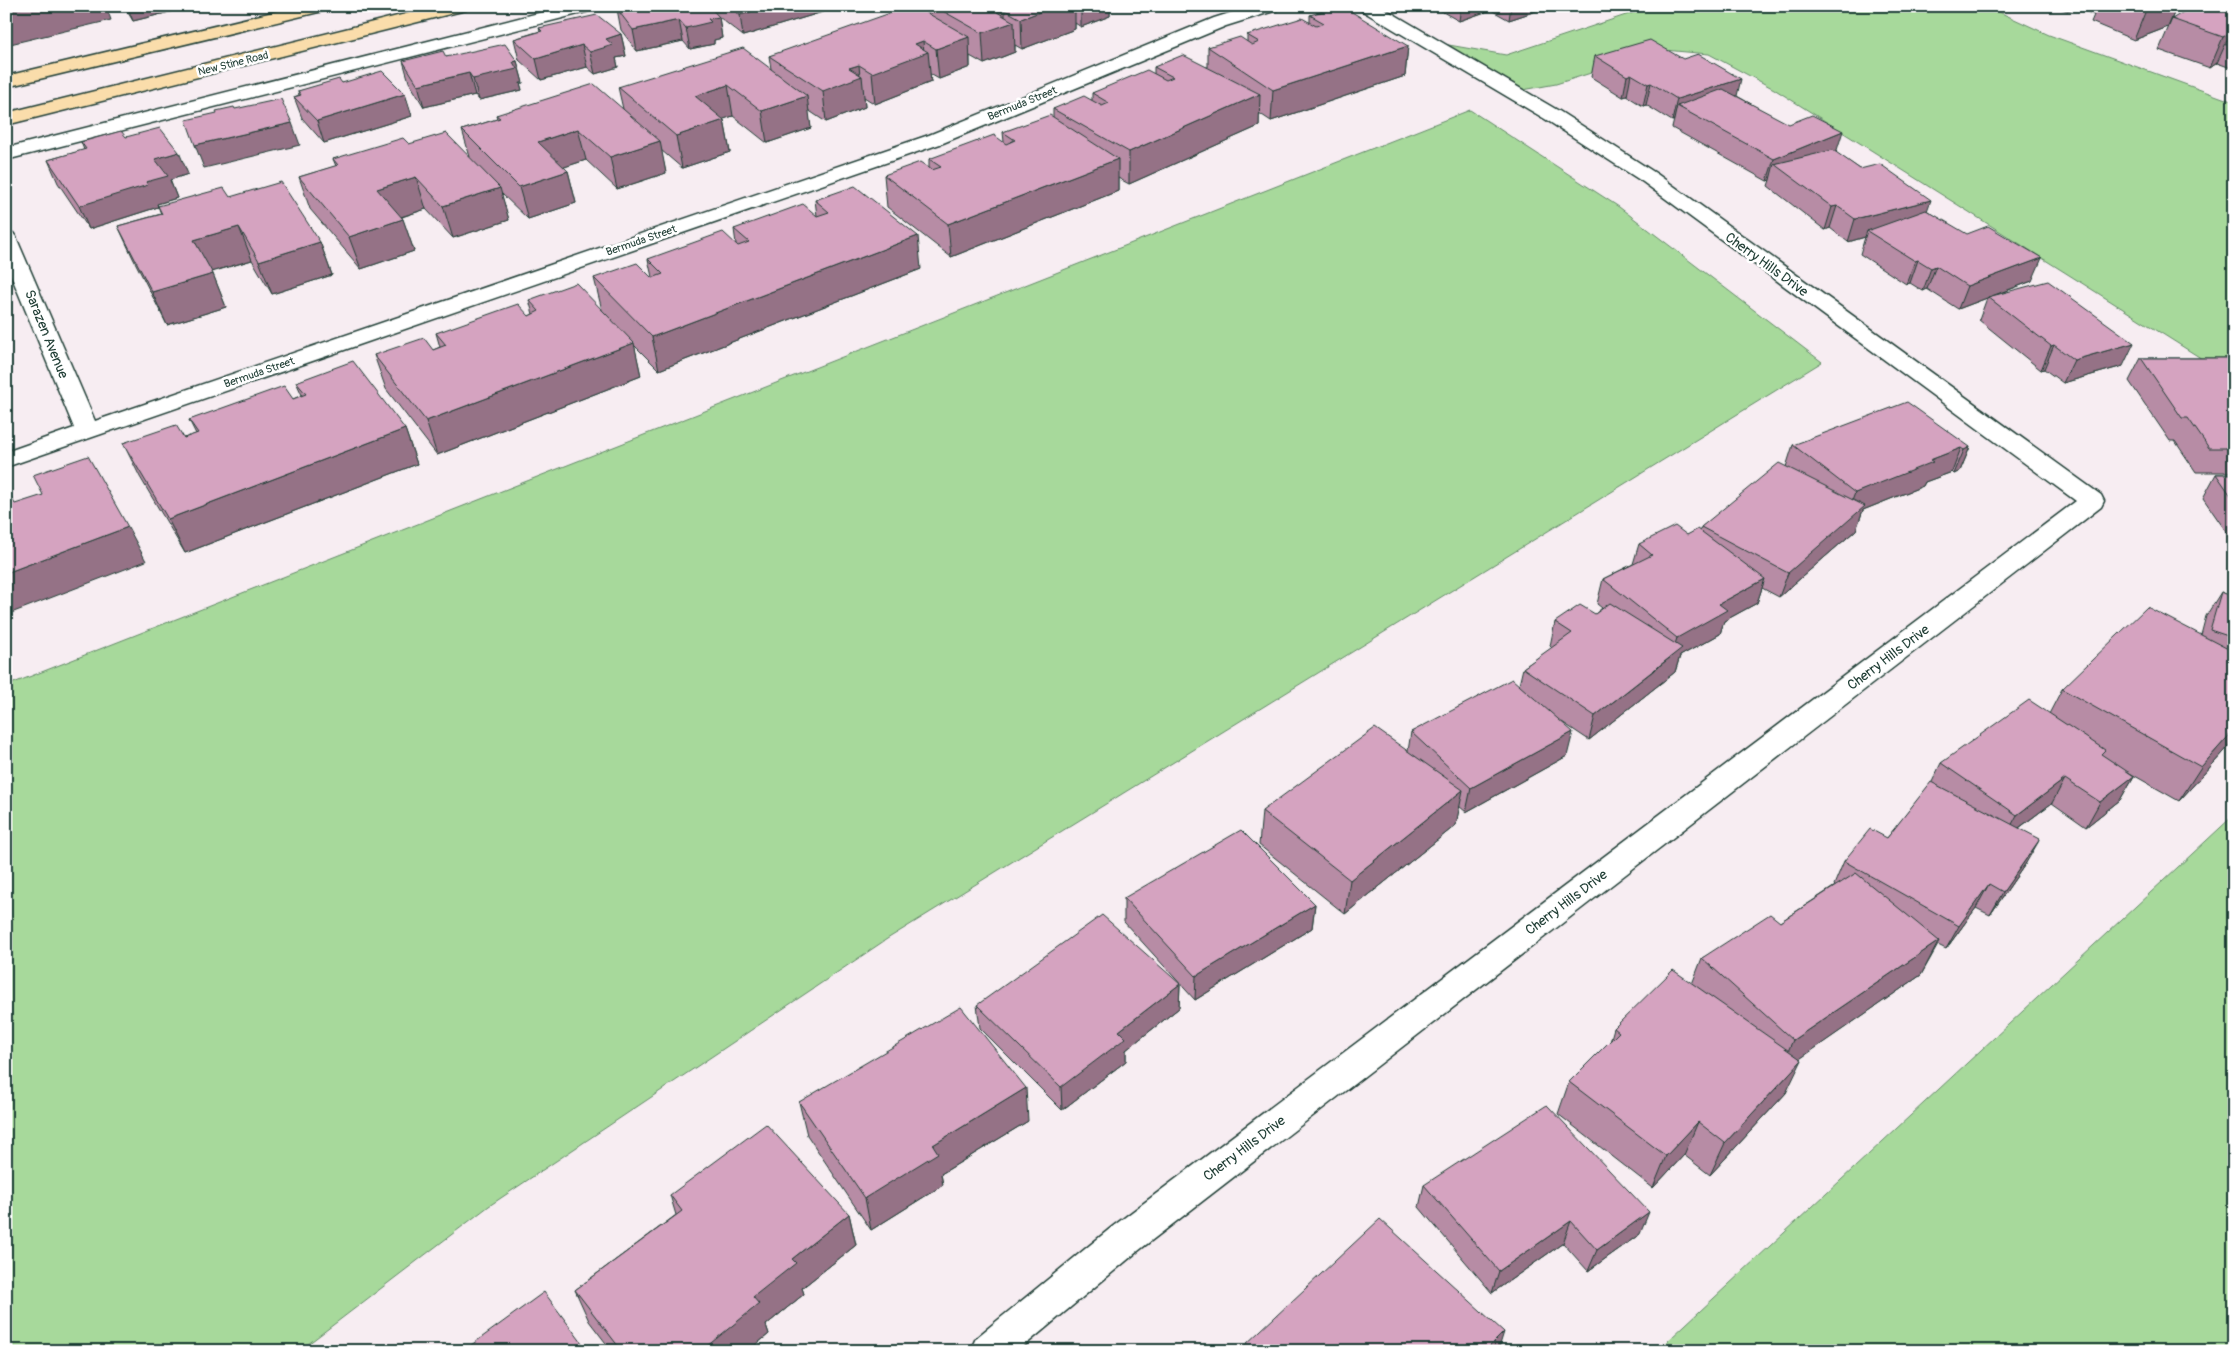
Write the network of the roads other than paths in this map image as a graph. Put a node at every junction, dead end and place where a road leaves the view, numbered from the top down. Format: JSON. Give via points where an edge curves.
{"nodes":[{"id":1,"x":321,"y":6,"type":"edge"},
{"id":2,"x":460,"y":6,"type":"edge"},
{"id":3,"x":588,"y":6,"type":"edge"},
{"id":4,"x":1271,"y":6,"type":"edge"},
{"id":5,"x":1367,"y":6,"type":"edge"},
{"id":6,"x":6,"y":82,"type":"edge"},
{"id":7,"x":6,"y":119,"type":"edge"},
{"id":8,"x":6,"y":154,"type":"edge"},
{"id":9,"x":6,"y":236,"type":"edge"},
{"id":10,"x":87,"y":432,"type":"junction"},
{"id":11,"x":6,"y":460,"type":"edge"},
{"id":12,"x":989,"y":1351,"type":"edge"}],
"edges":[{"from":1,"to":6,"type":"main road"},
{"from":2,"to":7,"type":"main road","name":"New Stine Road"},
{"from":3,"to":8,"type":"street"},
{"from":4,"to":10,"type":"street","name":"Bermuda Street","via":[[1220,22],[936,138]]},
{"from":5,"to":12,"type":"street","name":"Cherry Hills Drive","via":[[1552,115],[1650,178],[2092,502],[1125,1239]]},
{"from":9,"to":10,"type":"street","name":"Sarazen Avenue"},
{"from":10,"to":11,"type":"street","name":"Bermuda Street"}]}
